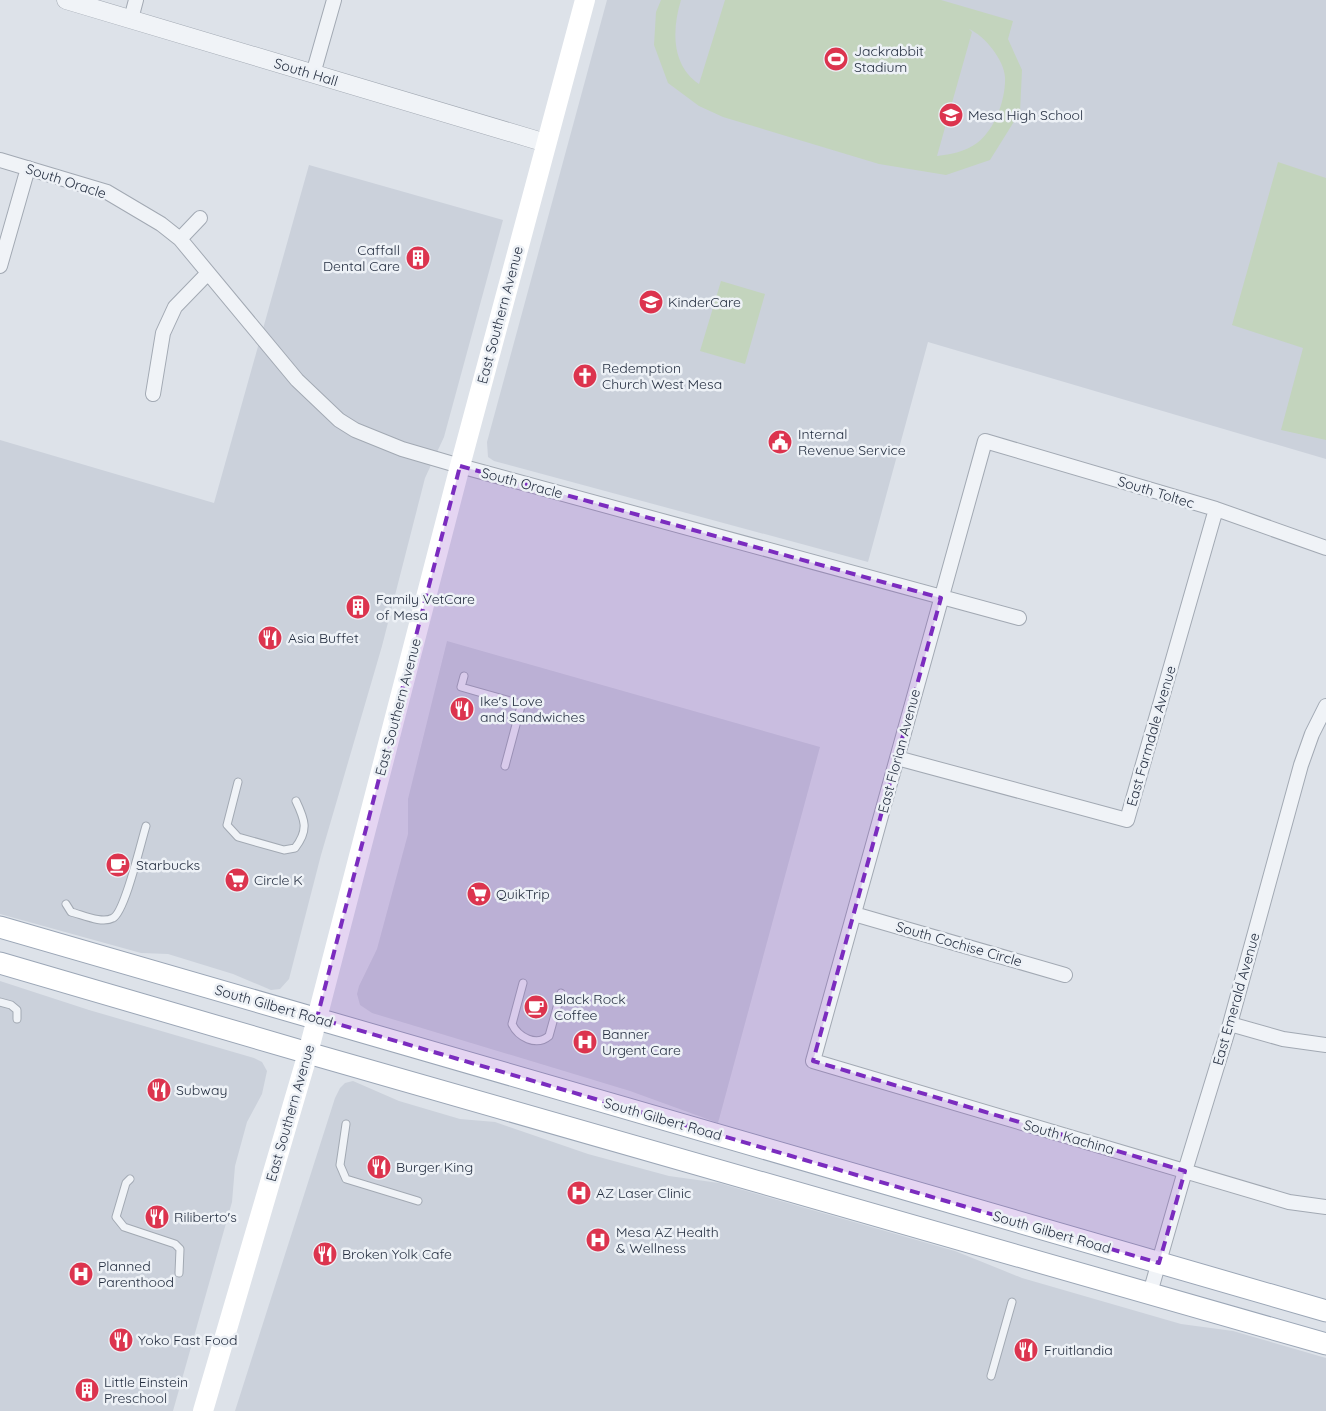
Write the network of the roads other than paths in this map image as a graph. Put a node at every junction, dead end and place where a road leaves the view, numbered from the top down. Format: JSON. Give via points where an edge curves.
{"nodes":[{"id":1,"x":66,"y":0,"type":"edge"},
{"id":2,"x":136,"y":0,"type":"edge"},
{"id":3,"x":334,"y":0,"type":"edge"},
{"id":4,"x":585,"y":0,"type":"edge"},
{"id":5,"x":131,"y":19,"type":"junction"},
{"id":6,"x":313,"y":74,"type":"junction"},
{"id":7,"x":546,"y":143,"type":"junction"},
{"id":8,"x":0,"y":160,"type":"edge"},
{"id":9,"x":28,"y":168,"type":"junction"},
{"id":10,"x":200,"y":218,"type":"dead end"},
{"id":11,"x":180,"y":239,"type":"junction"},
{"id":12,"x":0,"y":266,"type":"edge"},
{"id":13,"x":207,"y":274,"type":"junction"},
{"id":14,"x":153,"y":394,"type":"dead end"},
{"id":15,"x":985,"y":441,"type":"joint"},
{"id":16,"x":460,"y":466,"type":"junction"},
{"id":17,"x":1216,"y":509,"type":"junction"},
{"id":18,"x":1326,"y":548,"type":"edge"},
{"id":19,"x":941,"y":598,"type":"junction"},
{"id":20,"x":1019,"y":618,"type":"dead end"},
{"id":21,"x":464,"y":676,"type":"dead end"},
{"id":22,"x":1326,"y":706,"type":"edge"},
{"id":23,"x":897,"y":758,"type":"junction"},
{"id":24,"x":505,"y":766,"type":"dead end"},
{"id":25,"x":238,"y":782,"type":"dead end"},
{"id":26,"x":296,"y":801,"type":"dead end"},
{"id":27,"x":146,"y":826,"type":"dead end"},
{"id":28,"x":66,"y":904,"type":"dead end"},
{"id":29,"x":854,"y":914,"type":"junction"},
{"id":30,"x":0,"y":927,"type":"edge"},
{"id":31,"x":0,"y":963,"type":"edge"},
{"id":32,"x":1065,"y":975,"type":"dead end"},
{"id":33,"x":523,"y":982,"type":"dead end"},
{"id":34,"x":561,"y":993,"type":"dead end"},
{"id":35,"x":0,"y":1002,"type":"edge"},
{"id":36,"x":317,"y":1018,"type":"junction"},
{"id":37,"x":17,"y":1019,"type":"dead end"},
{"id":38,"x":1230,"y":1024,"type":"junction"},
{"id":39,"x":1326,"y":1045,"type":"edge"},
{"id":40,"x":308,"y":1053,"type":"junction"},
{"id":41,"x":813,"y":1061,"type":"joint"},
{"id":42,"x":346,"y":1124,"type":"dead end"},
{"id":43,"x":698,"y":1130,"type":"junction"},
{"id":44,"x":695,"y":1164,"type":"junction"},
{"id":45,"x":1184,"y":1171,"type":"junction"},
{"id":46,"x":130,"y":1178,"type":"dead end"},
{"id":47,"x":418,"y":1201,"type":"dead end"},
{"id":48,"x":1326,"y":1207,"type":"edge"},
{"id":49,"x":1159,"y":1264,"type":"junction"},
{"id":50,"x":179,"y":1272,"type":"dead end"},
{"id":51,"x":1150,"y":1293,"type":"junction"},
{"id":52,"x":1012,"y":1302,"type":"dead end"},
{"id":53,"x":1326,"y":1312,"type":"edge"},
{"id":54,"x":1326,"y":1344,"type":"edge"},
{"id":55,"x":991,"y":1376,"type":"dead end"},
{"id":56,"x":203,"y":1411,"type":"edge"}],
"edges":[{"from":1,"to":5,"type":"street","name":"South Hall"},
{"from":2,"to":5,"type":"street"},
{"from":3,"to":6,"type":"street"},
{"from":4,"to":7,"type":"main road","name":"East Southern Avenue"},
{"from":5,"to":6,"type":"street","name":"South Hall"},
{"from":6,"to":7,"type":"street","name":"South Hall"},
{"from":7,"to":16,"type":"main road","name":"East Southern Avenue"},
{"from":8,"to":9,"type":"street","name":"South Oracle"},
{"from":9,"to":11,"type":"street","name":"South Oracle","via":[[107,192]]},
{"from":9,"to":12,"type":"street"},
{"from":10,"to":11,"type":"street"},
{"from":11,"to":13,"type":"street","name":"South Oracle"},
{"from":13,"to":14,"type":"street","via":[[175,308],[163,333]]},
{"from":13,"to":16,"type":"street","name":"South Oracle","via":[[297,380],[339,420],[402,449]]},
{"from":15,"to":17,"type":"street","name":"South Toltec"},
{"from":15,"to":19,"type":"street","name":"East Florian Avenue"},
{"from":16,"to":19,"type":"street","name":"South Oracle"},
{"from":16,"to":36,"type":"main road","name":"East Southern Avenue"},
{"from":17,"to":18,"type":"street","name":"South Toltec"},
{"from":17,"to":23,"type":"street","name":"East Farmdale Avenue","via":[[1127,820]]},
{"from":19,"to":20,"type":"street","name":"South Oracle"},
{"from":19,"to":23,"type":"street","name":"East Florian Avenue"},
{"from":21,"to":24,"type":"lane","via":[[461,687],[520,706]]},
{"from":22,"to":38,"type":"street","name":"East Emerald Avenue","via":[[1301,766]]},
{"from":23,"to":29,"type":"street","name":"East Florian Avenue"},
{"from":25,"to":26,"type":"lane","via":[[227,825],[238,838],[284,850],[295,848],[306,831]]},
{"from":27,"to":28,"type":"lane","via":[[118,915],[112,919],[98,919],[71,912]]},
{"from":29,"to":32,"type":"street","name":"South Cochise Circle"},
{"from":29,"to":41,"type":"street","name":"East Florian Avenue"},
{"from":30,"to":36,"type":"main road","name":"South Gilbert Road"},
{"from":31,"to":40,"type":"main road"},
{"from":33,"to":34,"type":"lane","via":[[512,1024],[516,1033],[536,1041],[549,1036]]},
{"from":35,"to":37,"type":"lane","via":[[17,1010]]},
{"from":36,"to":40,"type":"main road","name":"East Southern Avenue"},
{"from":36,"to":43,"type":"main road","name":"South Gilbert Road"},
{"from":38,"to":39,"type":"street","via":[[1282,1039]]},
{"from":38,"to":45,"type":"street","name":"East Emerald Avenue"},
{"from":40,"to":44,"type":"main road"},
{"from":40,"to":56,"type":"main road","name":"East Southern Avenue"},
{"from":41,"to":45,"type":"street","name":"South Kachina"},
{"from":42,"to":47,"type":"lane","via":[[340,1165],[346,1178]]},
{"from":43,"to":44,"type":"main road"},
{"from":43,"to":49,"type":"main road","name":"South Gilbert Road"},
{"from":44,"to":51,"type":"main road"},
{"from":45,"to":48,"type":"street","name":"South Kachina","via":[[1289,1202]]},
{"from":45,"to":49,"type":"street","name":"East Emerald Avenue"},
{"from":46,"to":50,"type":"lane","via":[[116,1217],[124,1226],[175,1244],[180,1249]]},
{"from":49,"to":51,"type":"street","name":"East Emerald Avenue"},
{"from":49,"to":53,"type":"main road","name":"South Gilbert Road"},
{"from":51,"to":54,"type":"main road"},
{"from":52,"to":55,"type":"lane"}]}
